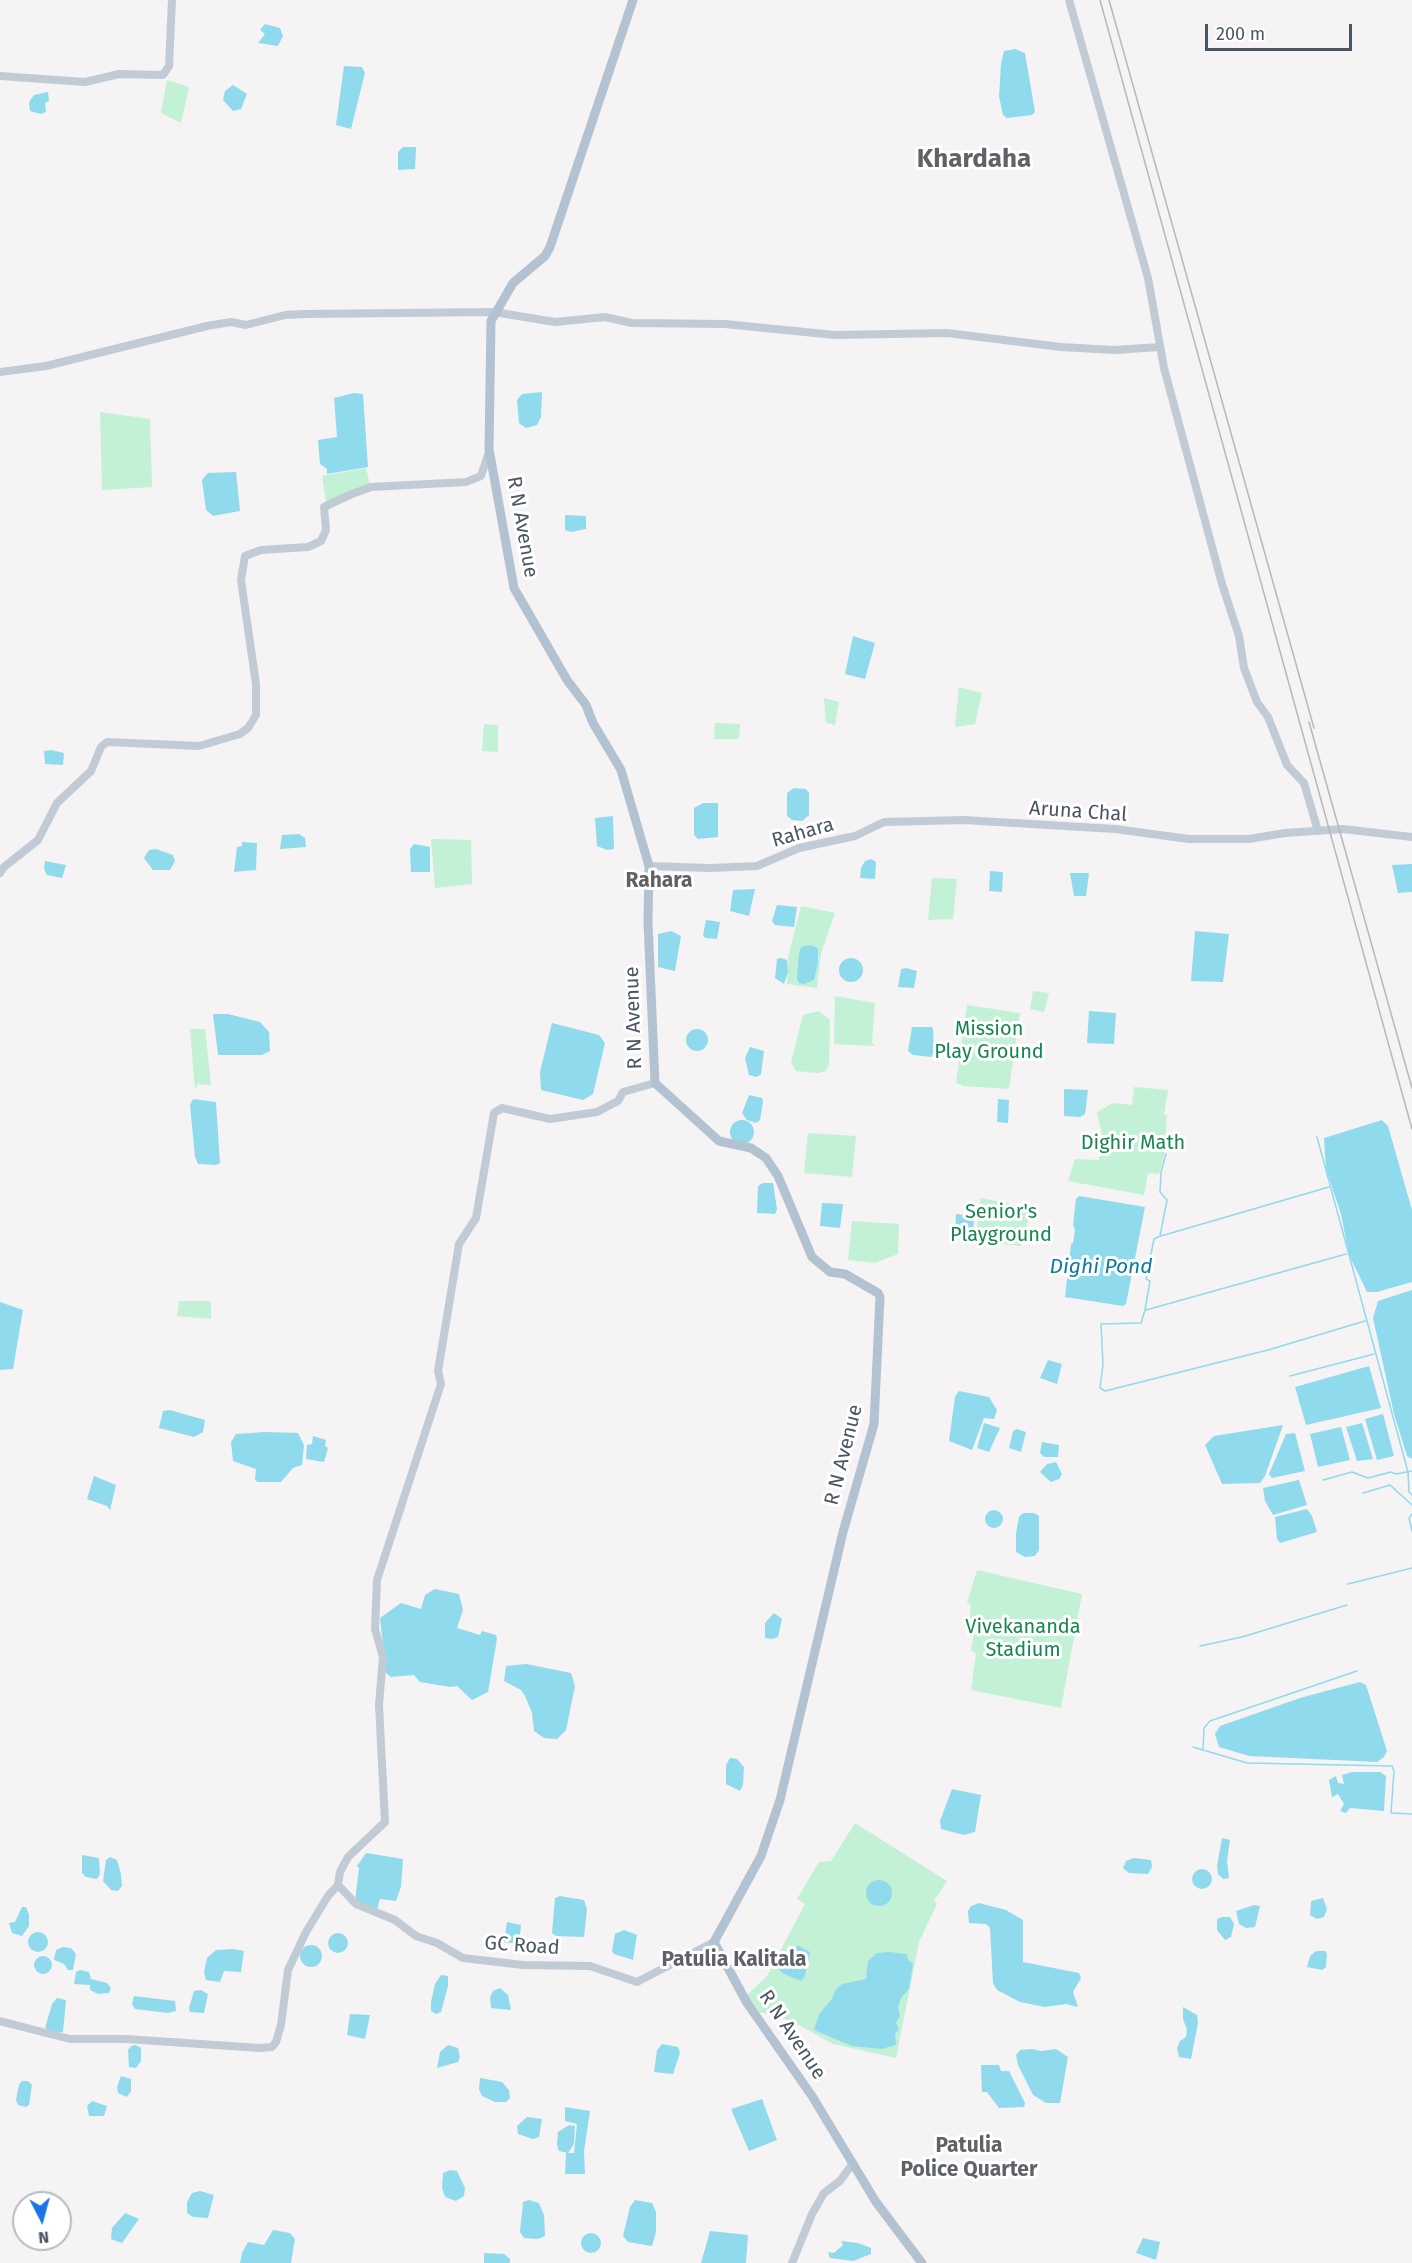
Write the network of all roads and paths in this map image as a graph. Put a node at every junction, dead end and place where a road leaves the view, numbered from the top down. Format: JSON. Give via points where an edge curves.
{"nodes":[{"id":1,"x":172,"y":0,"type":"edge"},
{"id":2,"x":633,"y":0,"type":"edge"},
{"id":3,"x":1069,"y":0,"type":"edge"},
{"id":4,"x":0,"y":76,"type":"edge"},
{"id":5,"x":494,"y":312,"type":"junction"},
{"id":6,"x":1160,"y":347,"type":"junction"},
{"id":7,"x":0,"y":372,"type":"edge"},
{"id":8,"x":489,"y":449,"type":"junction"},
{"id":9,"x":964,"y":820,"type":"joint"},
{"id":10,"x":1318,"y":831,"type":"junction"},
{"id":11,"x":1412,"y":837,"type":"edge"},
{"id":12,"x":649,"y":866,"type":"junction"},
{"id":13,"x":0,"y":873,"type":"edge"},
{"id":14,"x":655,"y":1083,"type":"junction"},
{"id":15,"x":338,"y":1885,"type":"junction"},
{"id":16,"x":714,"y":1942,"type":"junction"},
{"id":17,"x":0,"y":2021,"type":"edge"},
{"id":18,"x":853,"y":2163,"type":"junction"},
{"id":19,"x":792,"y":2263,"type":"edge"},
{"id":20,"x":922,"y":2263,"type":"edge"}],
"edges":[{"from":1,"to":4,"type":"street","via":[[169,66],[163,75],[119,74],[85,82]]},
{"from":2,"to":5,"type":"main road","name":"R N Avenue","via":[[550,247],[513,283]]},
{"from":3,"to":6,"type":"street","via":[[1148,278]]},
{"from":5,"to":6,"type":"street","via":[[555,322],[605,317],[632,323],[725,324],[835,335],[947,333],[1061,347]]},
{"from":5,"to":7,"type":"street","via":[[285,315],[246,325],[231,322],[207,326],[46,366]]},
{"from":5,"to":8,"type":"main road","name":"R N Avenue"},
{"from":6,"to":10,"type":"street","via":[[1245,668],[1287,765],[1304,783]]},
{"from":8,"to":12,"type":"main road","name":"R N Avenue","via":[[513,588],[586,705],[621,770]]},
{"from":8,"to":13,"type":"street","via":[[481,476],[466,482],[371,487],[324,507],[326,530],[321,541],[308,547],[261,550],[245,556],[242,580],[256,684],[256,715],[248,728],[199,746],[107,742],[91,771],[57,803],[38,840]]},
{"from":9,"to":10,"type":"street","name":"Aruna Chal","via":[[1115,829],[1190,839],[1249,839]]},
{"from":9,"to":12,"type":"street","name":"Rahara","via":[[884,822],[855,836],[799,848],[757,866]]},
{"from":10,"to":11,"type":"street","name":"Aruna Chal"},
{"from":12,"to":14,"type":"main road","name":"R N Avenue"},
{"from":14,"to":15,"type":"street","via":[[623,1092],[618,1101],[597,1112],[550,1119],[502,1108],[494,1113],[476,1218],[459,1244],[438,1371],[441,1384],[377,1580],[375,1629],[383,1657],[379,1705],[385,1822],[348,1857]]},
{"from":14,"to":16,"type":"main road","name":"R N Avenue","via":[[719,1141],[751,1148],[766,1158],[778,1176],[812,1257],[830,1272],[845,1274],[880,1297],[874,1424],[843,1532],[780,1800],[761,1856]]},
{"from":15,"to":16,"type":"street","name":"GC Road","via":[[356,1904],[395,1920],[417,1936],[437,1942],[463,1958],[523,1965],[590,1966],[637,1982]]},
{"from":15,"to":17,"type":"street","via":[[306,1932],[288,1970],[281,2025],[272,2047],[70,2039]]},
{"from":16,"to":18,"type":"main road","name":"R N Avenue","via":[[747,2003]]},
{"from":18,"to":19,"type":"street","via":[[840,2181],[824,2193]]},
{"from":18,"to":20,"type":"main road","name":"R N Avenue","via":[[876,2202]]}]}
